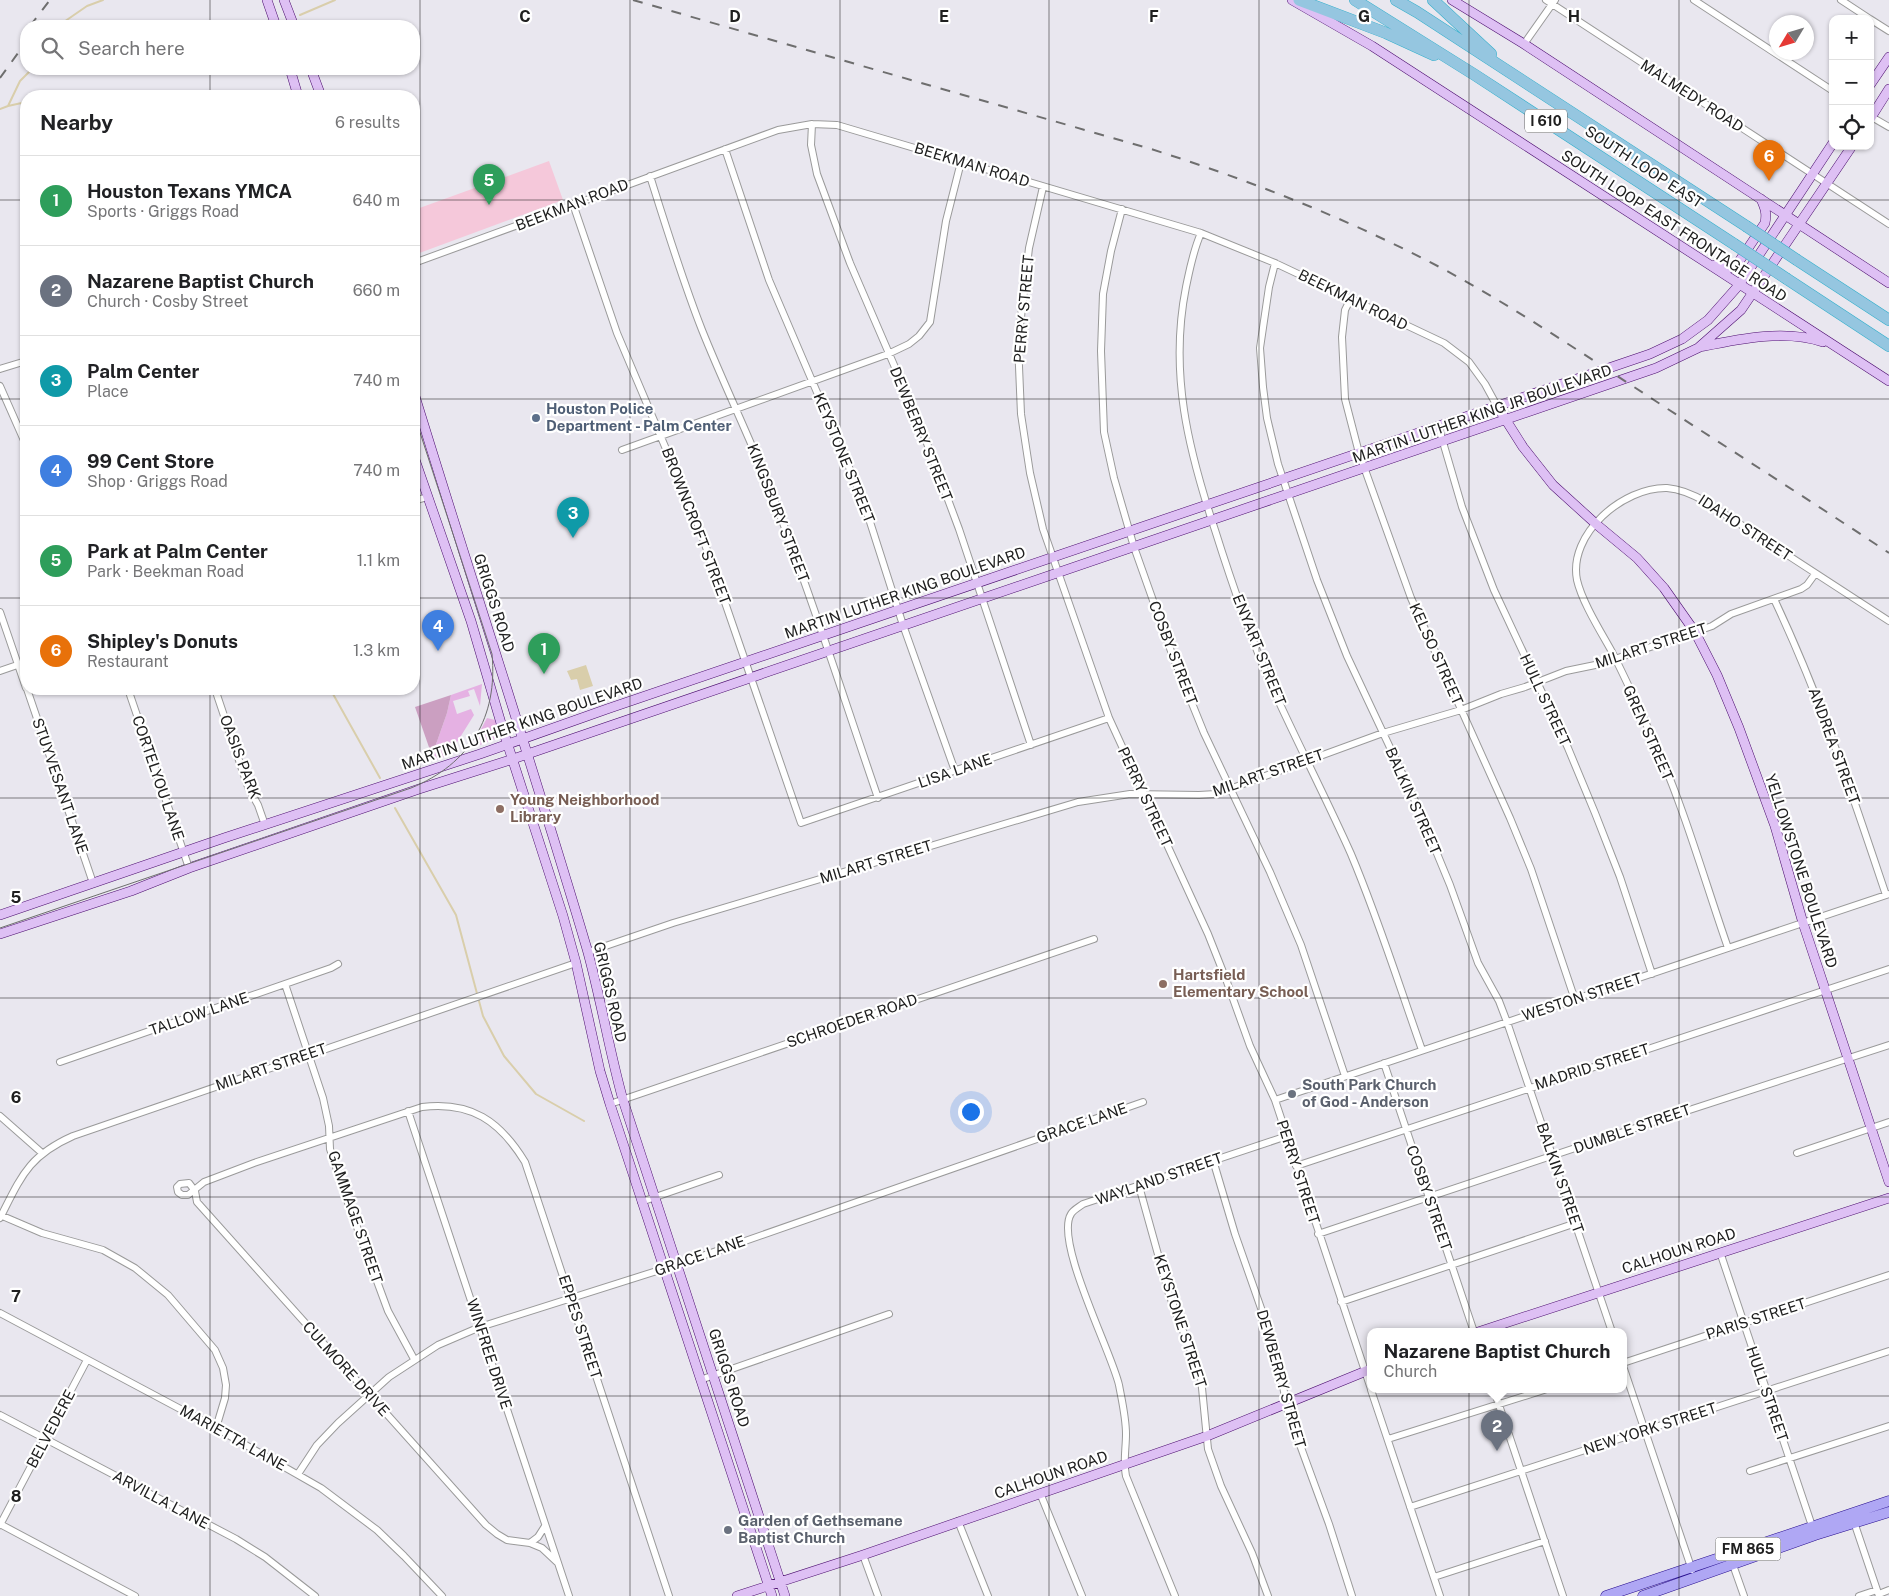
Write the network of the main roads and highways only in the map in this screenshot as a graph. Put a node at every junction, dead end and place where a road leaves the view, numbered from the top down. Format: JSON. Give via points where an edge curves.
{"nodes":[{"id":1,"x":267,"y":0,"type":"edge"},
{"id":2,"x":284,"y":0,"type":"edge"},
{"id":3,"x":1292,"y":0,"type":"edge"},
{"id":4,"x":1300,"y":0,"type":"edge"},
{"id":5,"x":1355,"y":0,"type":"edge"},
{"id":6,"x":1396,"y":0,"type":"edge"},
{"id":7,"x":1433,"y":0,"type":"edge"},
{"id":8,"x":1452,"y":0,"type":"edge"},
{"id":9,"x":274,"y":20,"type":"edge"},
{"id":10,"x":292,"y":20,"type":"edge"},
{"id":11,"x":1889,"y":57,"type":"edge"},
{"id":12,"x":292,"y":75,"type":"edge"},
{"id":13,"x":313,"y":75,"type":"edge"},
{"id":14,"x":1475,"y":75,"type":"junction"},
{"id":15,"x":1516,"y":77,"type":"junction"},
{"id":16,"x":1874,"y":79,"type":"edge"},
{"id":17,"x":1889,"y":89,"type":"edge"},
{"id":18,"x":296,"y":90,"type":"edge"},
{"id":19,"x":319,"y":90,"type":"edge"},
{"id":20,"x":1874,"y":112,"type":"edge"},
{"id":21,"x":1829,"y":149,"type":"edge"},
{"id":22,"x":1849,"y":150,"type":"edge"},
{"id":23,"x":1761,"y":199,"type":"junction"},
{"id":24,"x":1786,"y":216,"type":"junction"},
{"id":25,"x":1800,"y":225,"type":"junction"},
{"id":26,"x":1659,"y":233,"type":"junction"},
{"id":27,"x":1889,"y":283,"type":"edge"},
{"id":28,"x":1739,"y":285,"type":"junction"},
{"id":29,"x":1753,"y":294,"type":"junction"},
{"id":30,"x":1889,"y":320,"type":"edge"},
{"id":31,"x":1889,"y":346,"type":"edge"},
{"id":32,"x":1698,"y":348,"type":"junction"},
{"id":33,"x":1838,"y":348,"type":"junction"},
{"id":34,"x":1650,"y":354,"type":"junction"},
{"id":35,"x":1656,"y":368,"type":"junction"},
{"id":36,"x":1599,"y":372,"type":"junction"},
{"id":37,"x":1889,"y":381,"type":"edge"},
{"id":38,"x":1605,"y":386,"type":"junction"},
{"id":39,"x":1496,"y":406,"type":"junction"},
{"id":40,"x":420,"y":412,"type":"edge"},
{"id":41,"x":1505,"y":420,"type":"junction"},
{"id":42,"x":420,"y":474,"type":"edge"},
{"id":43,"x":1053,"y":557,"type":"joint"},
{"id":44,"x":1030,"y":582,"type":"joint"},
{"id":45,"x":669,"y":688,"type":"junction"},
{"id":46,"x":675,"y":703,"type":"junction"},
{"id":47,"x":607,"y":709,"type":"junction"},
{"id":48,"x":612,"y":725,"type":"junction"},
{"id":49,"x":523,"y":739,"type":"junction"},
{"id":50,"x":508,"y":745,"type":"junction"},
{"id":51,"x":528,"y":753,"type":"junction"},
{"id":52,"x":513,"y":759,"type":"junction"},
{"id":53,"x":555,"y":841,"type":"junction"},
{"id":54,"x":541,"y":846,"type":"junction"},
{"id":55,"x":0,"y":915,"type":"edge"},
{"id":56,"x":0,"y":934,"type":"edge"},
{"id":57,"x":1889,"y":1182,"type":"edge"},
{"id":58,"x":1889,"y":1198,"type":"edge"},
{"id":59,"x":1488,"y":1328,"type":"edge"},
{"id":60,"x":1367,"y":1370,"type":"edge"},
{"id":61,"x":748,"y":1479,"type":"junction"},
{"id":62,"x":734,"y":1483,"type":"junction"},
{"id":63,"x":1889,"y":1501,"type":"edge"},
{"id":64,"x":1889,"y":1512,"type":"edge"},
{"id":65,"x":1853,"y":1518,"type":"junction"},
{"id":66,"x":1732,"y":1560,"type":"junction"},
{"id":67,"x":780,"y":1582,"type":"junction"},
{"id":68,"x":769,"y":1586,"type":"junction"},
{"id":69,"x":737,"y":1596,"type":"edge"},
{"id":70,"x":772,"y":1596,"type":"edge"},
{"id":71,"x":785,"y":1596,"type":"edge"},
{"id":72,"x":1608,"y":1596,"type":"edge"},
{"id":73,"x":1643,"y":1596,"type":"edge"}],
"edges":[{"from":1,"to":9,"type":"main road"},
{"from":2,"to":10,"type":"main road"},
{"from":3,"to":26,"type":"main road","name":"SOUTH LOOP EAST FRONTAGE ROAD","via":[[1372,46]]},
{"from":4,"to":14,"type":"highway","via":[[1386,33]]},
{"from":5,"to":14,"type":"highway","name":"SOUTH LOOP EAST","number":"I 610"},
{"from":6,"to":15,"type":"highway","name":"SOUTH LOOP EAST","number":"I 610"},
{"from":7,"to":15,"type":"highway"},
{"from":8,"to":23,"type":"main road"},
{"from":11,"to":16,"type":"main road"},
{"from":12,"to":18,"type":"main road"},
{"from":13,"to":19,"type":"main road"},
{"from":14,"to":31,"type":"highway","name":"SOUTH LOOP EAST","number":"I 610","bridge":true},
{"from":15,"to":30,"type":"highway","name":"SOUTH LOOP EAST","number":"I 610","bridge":true},
{"from":17,"to":20,"type":"main road"},
{"from":21,"to":24,"type":"main road","name":"MARTIN LUTHER KING JR BOULEVARD"},
{"from":22,"to":25,"type":"main road","name":"MARTIN LUTHER KING JR BOULEVARD"},
{"from":23,"to":24,"type":"main road"},
{"from":23,"to":26,"type":"main road","via":[[1766,208],[1765,223],[1738,263],[1728,269]]},
{"from":24,"to":25,"type":"main road"},
{"from":24,"to":28,"type":"main road","name":"MARTIN LUTHER KING JR BOULEVARD"},
{"from":25,"to":27,"type":"main road"},
{"from":25,"to":29,"type":"main road","name":"MARTIN LUTHER KING JR BOULEVARD"},
{"from":26,"to":28,"type":"main road","name":"SOUTH LOOP EAST FRONTAGE ROAD"},
{"from":28,"to":29,"type":"main road","name":"SOUTH LOOP EAST FRONTAGE ROAD"},
{"from":28,"to":34,"type":"main road","name":"MARTIN LUTHER KING JR BOULEVARD","via":[[1708,320],[1682,339]]},
{"from":29,"to":32,"type":"main road","name":"MARTIN LUTHER KING JR BOULEVARD","via":[[1741,310]]},
{"from":29,"to":33,"type":"main road","name":"SOUTH LOOP EAST FRONTAGE ROAD"},
{"from":32,"to":33,"type":"main road","via":[[1762,337],[1800,337]]},
{"from":32,"to":35,"type":"main road","name":"MARTIN LUTHER KING JR BOULEVARD"},
{"from":33,"to":37,"type":"main road","name":"SOUTH LOOP EAST FRONTAGE ROAD"},
{"from":34,"to":35,"type":"main road"},
{"from":34,"to":36,"type":"main road","name":"MARTIN LUTHER KING JR BOULEVARD"},
{"from":35,"to":38,"type":"main road","name":"MARTIN LUTHER KING JR BOULEVARD"},
{"from":36,"to":38,"type":"main road"},
{"from":36,"to":39,"type":"main road","name":"MARTIN LUTHER KING JR BOULEVARD"},
{"from":38,"to":41,"type":"main road","name":"MARTIN LUTHER KING JR BOULEVARD"},
{"from":39,"to":41,"type":"main road","name":"YELLOWSTONE BOULEVARD"},
{"from":39,"to":43,"type":"main road","name":"MARTIN LUTHER KING JR BOULEVARD"},
{"from":40,"to":49,"type":"main road","name":"GRIGGS ROAD"},
{"from":41,"to":44,"type":"main road","name":"MARTIN LUTHER KING JR BOULEVARD"},
{"from":41,"to":57,"type":"main road","name":"YELLOWSTONE BOULEVARD","via":[[1553,484],[1637,558],[1664,588],[1695,632],[1739,728],[1775,826],[1803,924]]},
{"from":42,"to":50,"type":"main road","name":"GRIGGS ROAD","via":[[468,612]]},
{"from":43,"to":45,"type":"main road","name":"MARTIN LUTHER KING BOULEVARD"},
{"from":44,"to":46,"type":"main road","name":"MARTIN LUTHER KING BOULEVARD"},
{"from":45,"to":46,"type":"main road"},
{"from":45,"to":47,"type":"main road","name":"MARTIN LUTHER KING BOULEVARD"},
{"from":46,"to":48,"type":"main road","name":"MARTIN LUTHER KING BOULEVARD"},
{"from":47,"to":48,"type":"main road"},
{"from":47,"to":49,"type":"main road","name":"MARTIN LUTHER KING BOULEVARD"},
{"from":48,"to":51,"type":"main road","name":"MARTIN LUTHER KING BOULEVARD"},
{"from":49,"to":50,"type":"main road","name":"MARTIN LUTHER KING BOULEVARD"},
{"from":49,"to":51,"type":"main road","name":"GRIGGS ROAD"},
{"from":50,"to":52,"type":"main road","name":"GRIGGS ROAD"},
{"from":50,"to":55,"type":"main road","name":"MARTIN LUTHER KING BOULEVARD"},
{"from":51,"to":52,"type":"main road","name":"MARTIN LUTHER KING BOULEVARD"},
{"from":51,"to":53,"type":"main road","name":"GRIGGS ROAD"},
{"from":52,"to":54,"type":"main road","name":"GRIGGS ROAD"},
{"from":52,"to":56,"type":"main road","name":"MARTIN LUTHER KING BOULEVARD"},
{"from":53,"to":54,"type":"main road"},
{"from":53,"to":61,"type":"main road","name":"GRIGGS ROAD","via":[[588,952],[614,1071]]},
{"from":54,"to":62,"type":"main road","name":"GRIGGS ROAD","via":[[576,962],[594,1048],[610,1104]]},
{"from":58,"to":59,"type":"main road","name":"CALHOUN ROAD"},
{"from":60,"to":67,"type":"main road","name":"CALHOUN ROAD","via":[[1207,1436]]},
{"from":61,"to":62,"type":"main road"},
{"from":61,"to":67,"type":"main road","name":"GRIGGS ROAD"},
{"from":62,"to":68,"type":"main road","name":"GRIGGS ROAD"},
{"from":63,"to":65,"type":"main road","number":"FM 865"},
{"from":64,"to":65,"type":"main road","number":"FM 865"},
{"from":65,"to":66,"type":"main road","number":"FM 865"},
{"from":66,"to":72,"type":"main road","number":"FM 865","via":[[1691,1568]]},
{"from":66,"to":73,"type":"main road","number":"FM 865","via":[[1695,1578]]},
{"from":67,"to":68,"type":"main road","name":"CALHOUN ROAD"},
{"from":67,"to":71,"type":"main road","name":"GRIGGS ROAD"},
{"from":68,"to":69,"type":"main road","name":"CALHOUN ROAD"},
{"from":68,"to":70,"type":"main road","name":"GRIGGS ROAD"}]}
